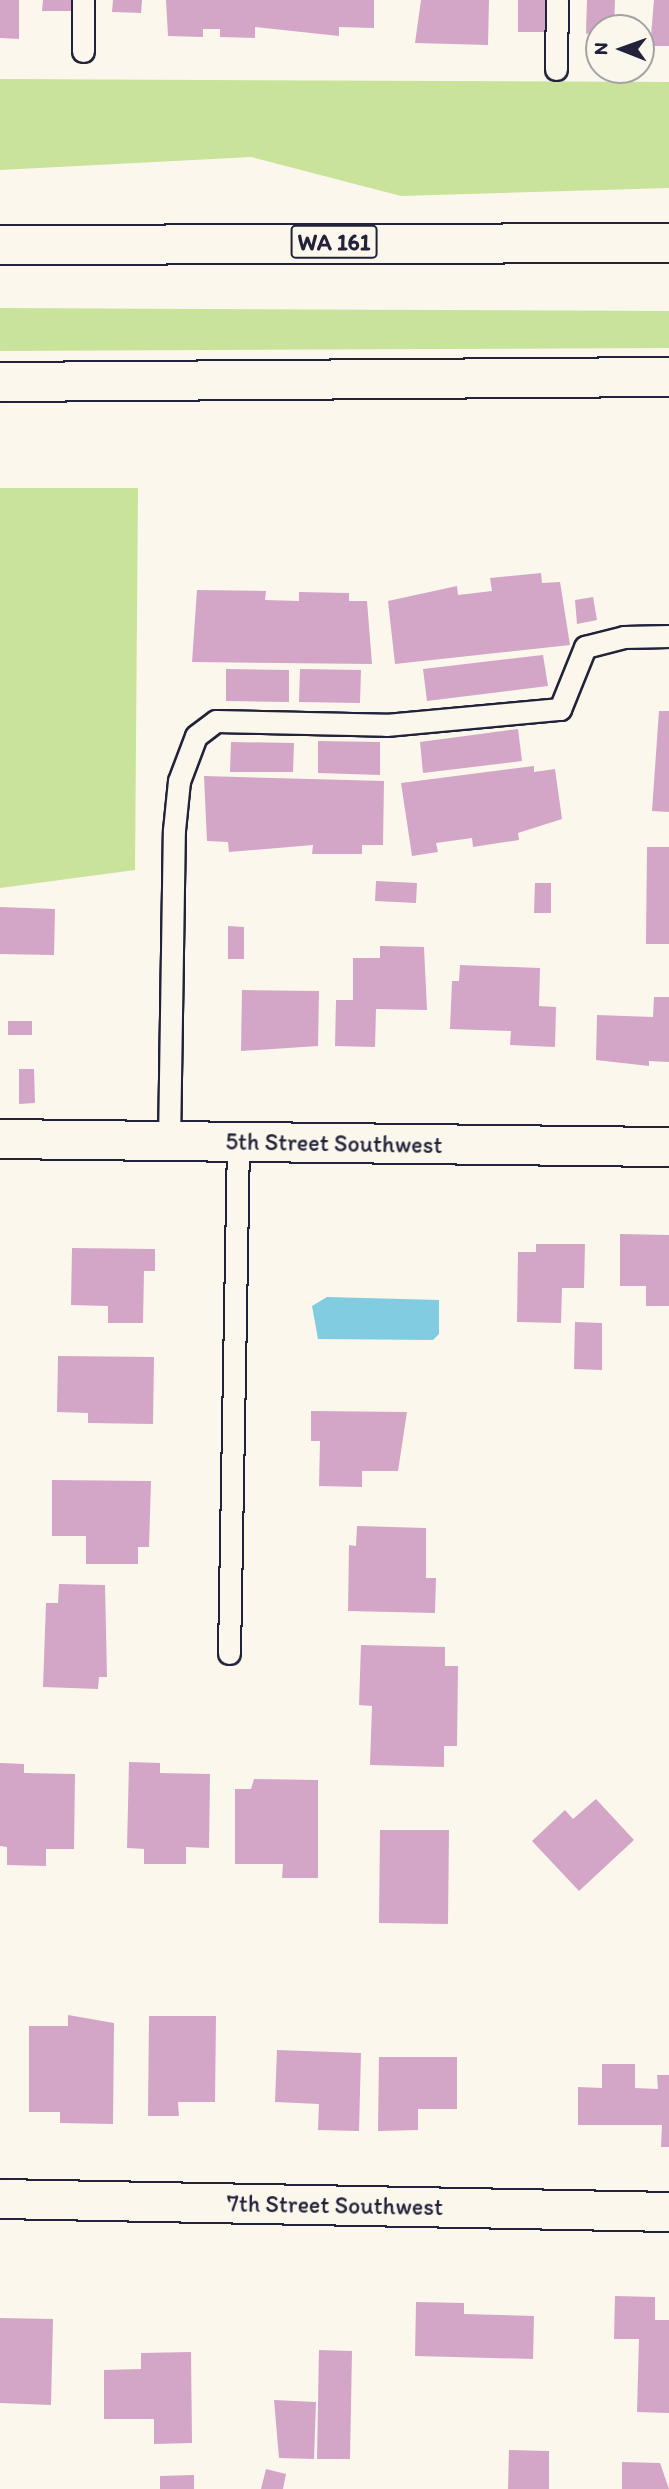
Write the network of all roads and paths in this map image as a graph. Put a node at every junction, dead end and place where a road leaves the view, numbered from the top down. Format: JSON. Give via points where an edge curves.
{"nodes":[{"id":1,"x":83,"y":0,"type":"edge"},
{"id":2,"x":557,"y":0,"type":"edge"},
{"id":3,"x":83,"y":51,"type":"dead end"},
{"id":4,"x":556,"y":69,"type":"dead end"},
{"id":5,"x":669,"y":243,"type":"edge"},
{"id":6,"x":0,"y":245,"type":"edge"},
{"id":7,"x":669,"y":377,"type":"edge"},
{"id":8,"x":0,"y":382,"type":"edge"},
{"id":9,"x":669,"y":636,"type":"edge"},
{"id":10,"x":0,"y":1139,"type":"edge"},
{"id":11,"x":169,"y":1142,"type":"junction"},
{"id":12,"x":238,"y":1142,"type":"junction"},
{"id":13,"x":669,"y":1147,"type":"edge"},
{"id":14,"x":229,"y":1653,"type":"dead end"},
{"id":15,"x":0,"y":2199,"type":"edge"},
{"id":16,"x":669,"y":2212,"type":"edge"}],
"edges":[{"from":1,"to":3,"type":"lane"},
{"from":2,"to":4,"type":"lane"},
{"from":5,"to":6,"type":"main road","number":"WA 161"},
{"from":7,"to":8,"type":"main road"},
{"from":9,"to":11,"type":"lane","via":[[624,636],[585,648],[560,709],[386,725],[216,721],[196,736],[179,781],[174,831]]},
{"from":10,"to":11,"type":"main road","name":"5th Street Southwest"},
{"from":11,"to":12,"type":"main road","name":"5th Street Southwest"},
{"from":12,"to":13,"type":"main road","name":"5th Street Southwest"},
{"from":12,"to":14,"type":"lane"},
{"from":15,"to":16,"type":"main road","name":"7th Street Southwest"}]}
